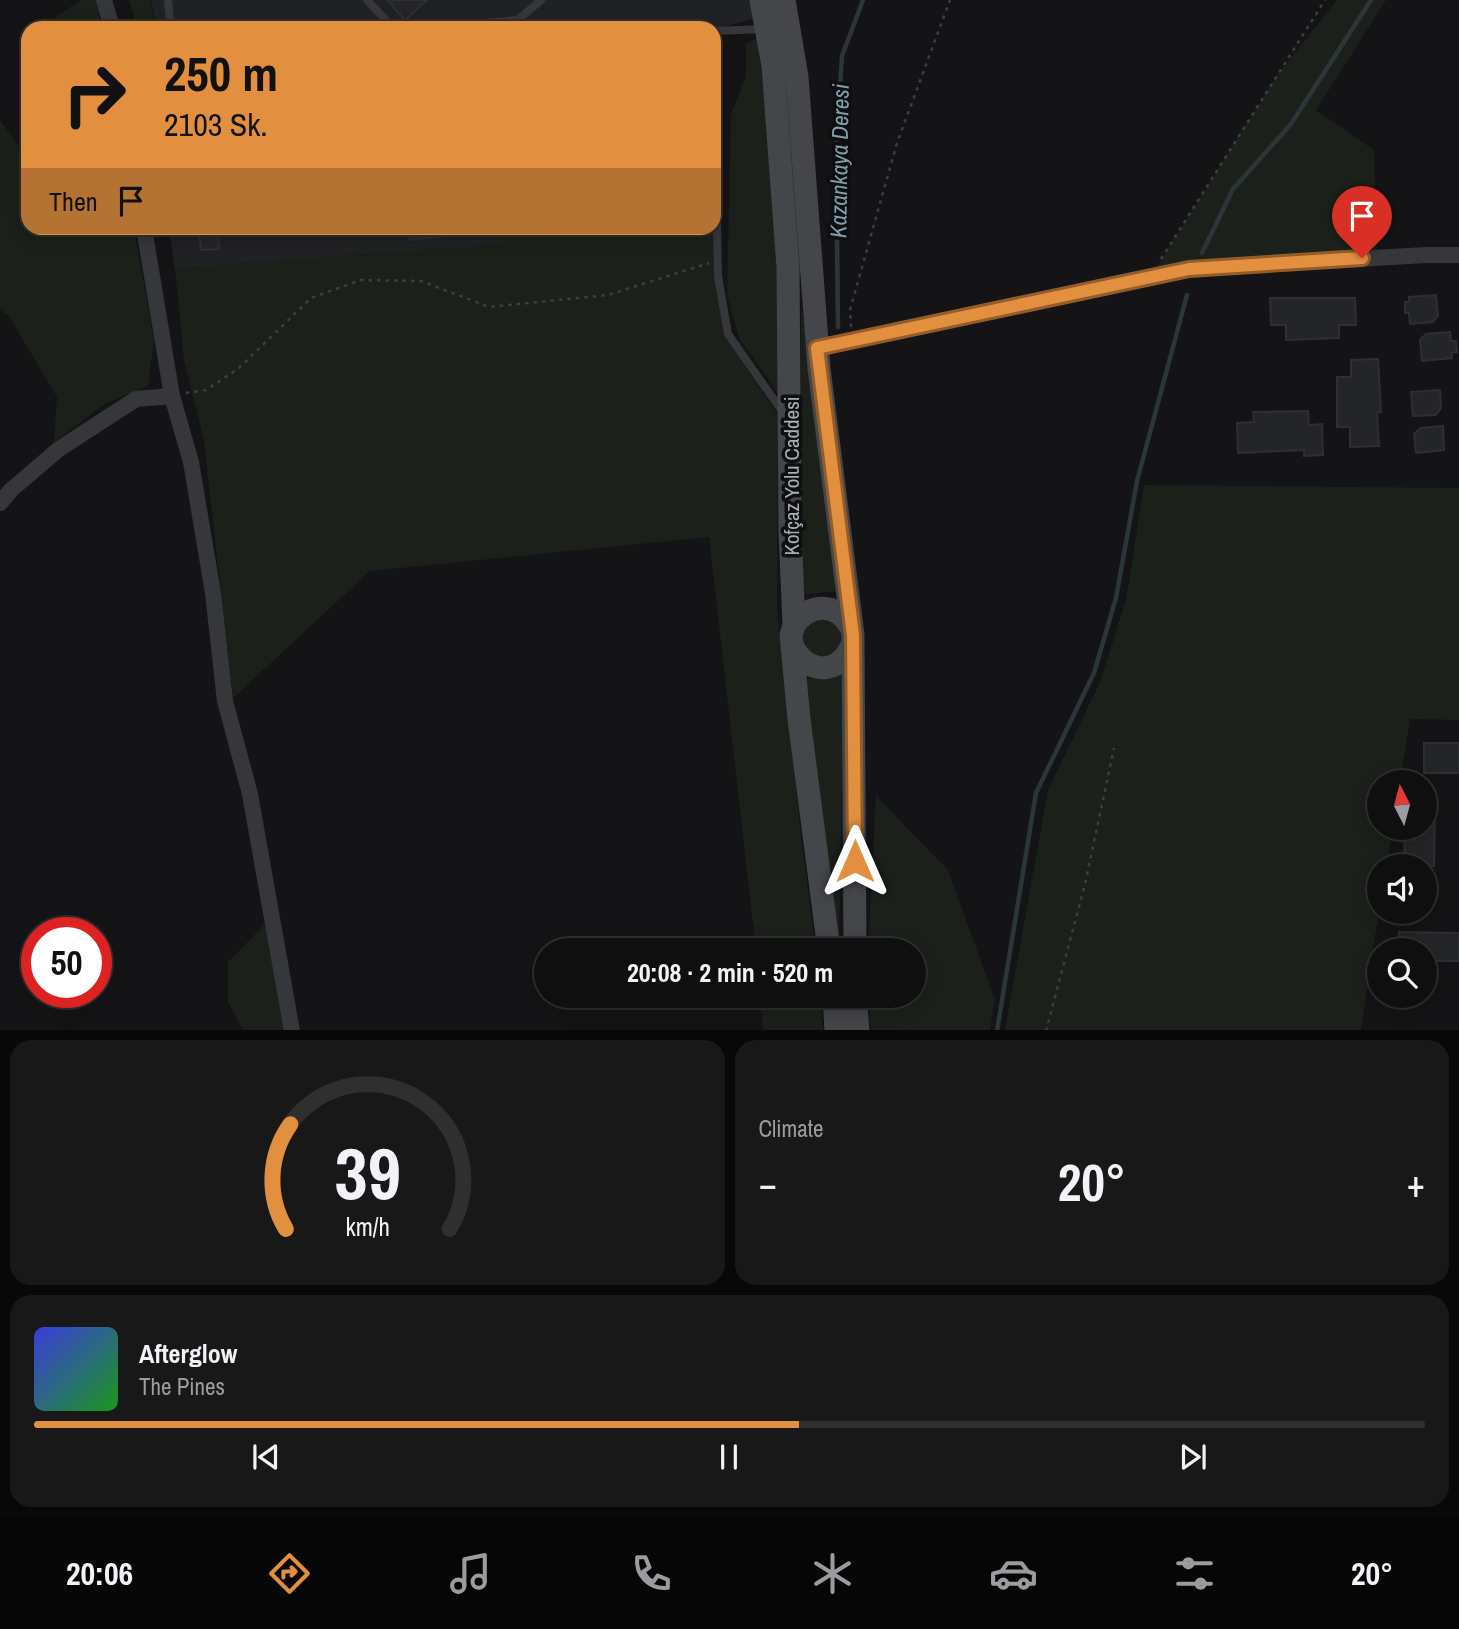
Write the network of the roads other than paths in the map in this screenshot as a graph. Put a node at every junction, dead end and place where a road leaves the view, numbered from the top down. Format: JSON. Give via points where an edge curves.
{"nodes":[{"id":1,"x":104,"y":0,"type":"edge"},
{"id":2,"x":168,"y":0,"type":"edge"},
{"id":3,"x":367,"y":0,"type":"edge"},
{"id":4,"x":541,"y":0,"type":"edge"},
{"id":5,"x":761,"y":0,"type":"edge"},
{"id":6,"x":784,"y":0,"type":"edge"},
{"id":7,"x":110,"y":21,"type":"edge"},
{"id":8,"x":170,"y":21,"type":"edge"},
{"id":9,"x":386,"y":21,"type":"edge"},
{"id":10,"x":506,"y":21,"type":"edge"},
{"id":11,"x":767,"y":29,"type":"junction"},
{"id":12,"x":721,"y":31,"type":"edge"},
{"id":13,"x":145,"y":235,"type":"edge"},
{"id":14,"x":718,"y":235,"type":"edge"},
{"id":15,"x":1459,"y":256,"type":"edge"},
{"id":16,"x":817,"y":348,"type":"junction"},
{"id":17,"x":172,"y":396,"type":"junction"},
{"id":18,"x":790,"y":424,"type":"junction"},
{"id":19,"x":0,"y":503,"type":"edge"},
{"id":20,"x":793,"y":635,"type":"junction"},
{"id":21,"x":851,"y":635,"type":"junction"},
{"id":22,"x":827,"y":938,"type":"edge"},
{"id":23,"x":855,"y":938,"type":"edge"},
{"id":24,"x":835,"y":1008,"type":"edge"},
{"id":25,"x":856,"y":1008,"type":"edge"},
{"id":26,"x":292,"y":1030,"type":"edge"},
{"id":27,"x":836,"y":1030,"type":"edge"},
{"id":28,"x":858,"y":1030,"type":"edge"}],
"edges":[{"from":1,"to":7,"type":"street"},
{"from":2,"to":8,"type":"lane"},
{"from":3,"to":9,"type":"lane"},
{"from":4,"to":10,"type":"lane","via":[[518,20]]},
{"from":5,"to":11,"type":"main road","name":"Kofçaz Yolu Caddesi"},
{"from":6,"to":16,"type":"main road","name":"Kofçaz Yolu Caddesi","via":[[797,77]]},
{"from":11,"to":12,"type":"lane"},
{"from":11,"to":18,"type":"main road","name":"Kofçaz Yolu Caddesi","via":[[788,267]]},
{"from":13,"to":17,"type":"street"},
{"from":14,"to":18,"type":"lane","via":[[728,334]]},
{"from":15,"to":16,"type":"street","via":[[1189,269]]},
{"from":16,"to":21,"type":"main road","name":"Kofçaz Yolu Caddesi"},
{"from":17,"to":19,"type":"street","via":[[136,399],[59,449]]},
{"from":17,"to":26,"type":"street","via":[[191,462],[225,701],[250,794]]},
{"from":18,"to":20,"type":"main road","name":"Kofçaz Yolu Caddesi"},
{"from":20,"to":21,"type":"main road","via":[[809,610],[819,607],[838,611]]},
{"from":20,"to":21,"type":"main road","via":[[804,663],[824,668],[842,661]]},
{"from":20,"to":22,"type":"main road","name":"Kofçaz Yolu Caddesi"},
{"from":21,"to":23,"type":"main road","name":"Kofçaz Yolu Caddesi"},
{"from":24,"to":27,"type":"main road"},
{"from":25,"to":28,"type":"main road"}]}
